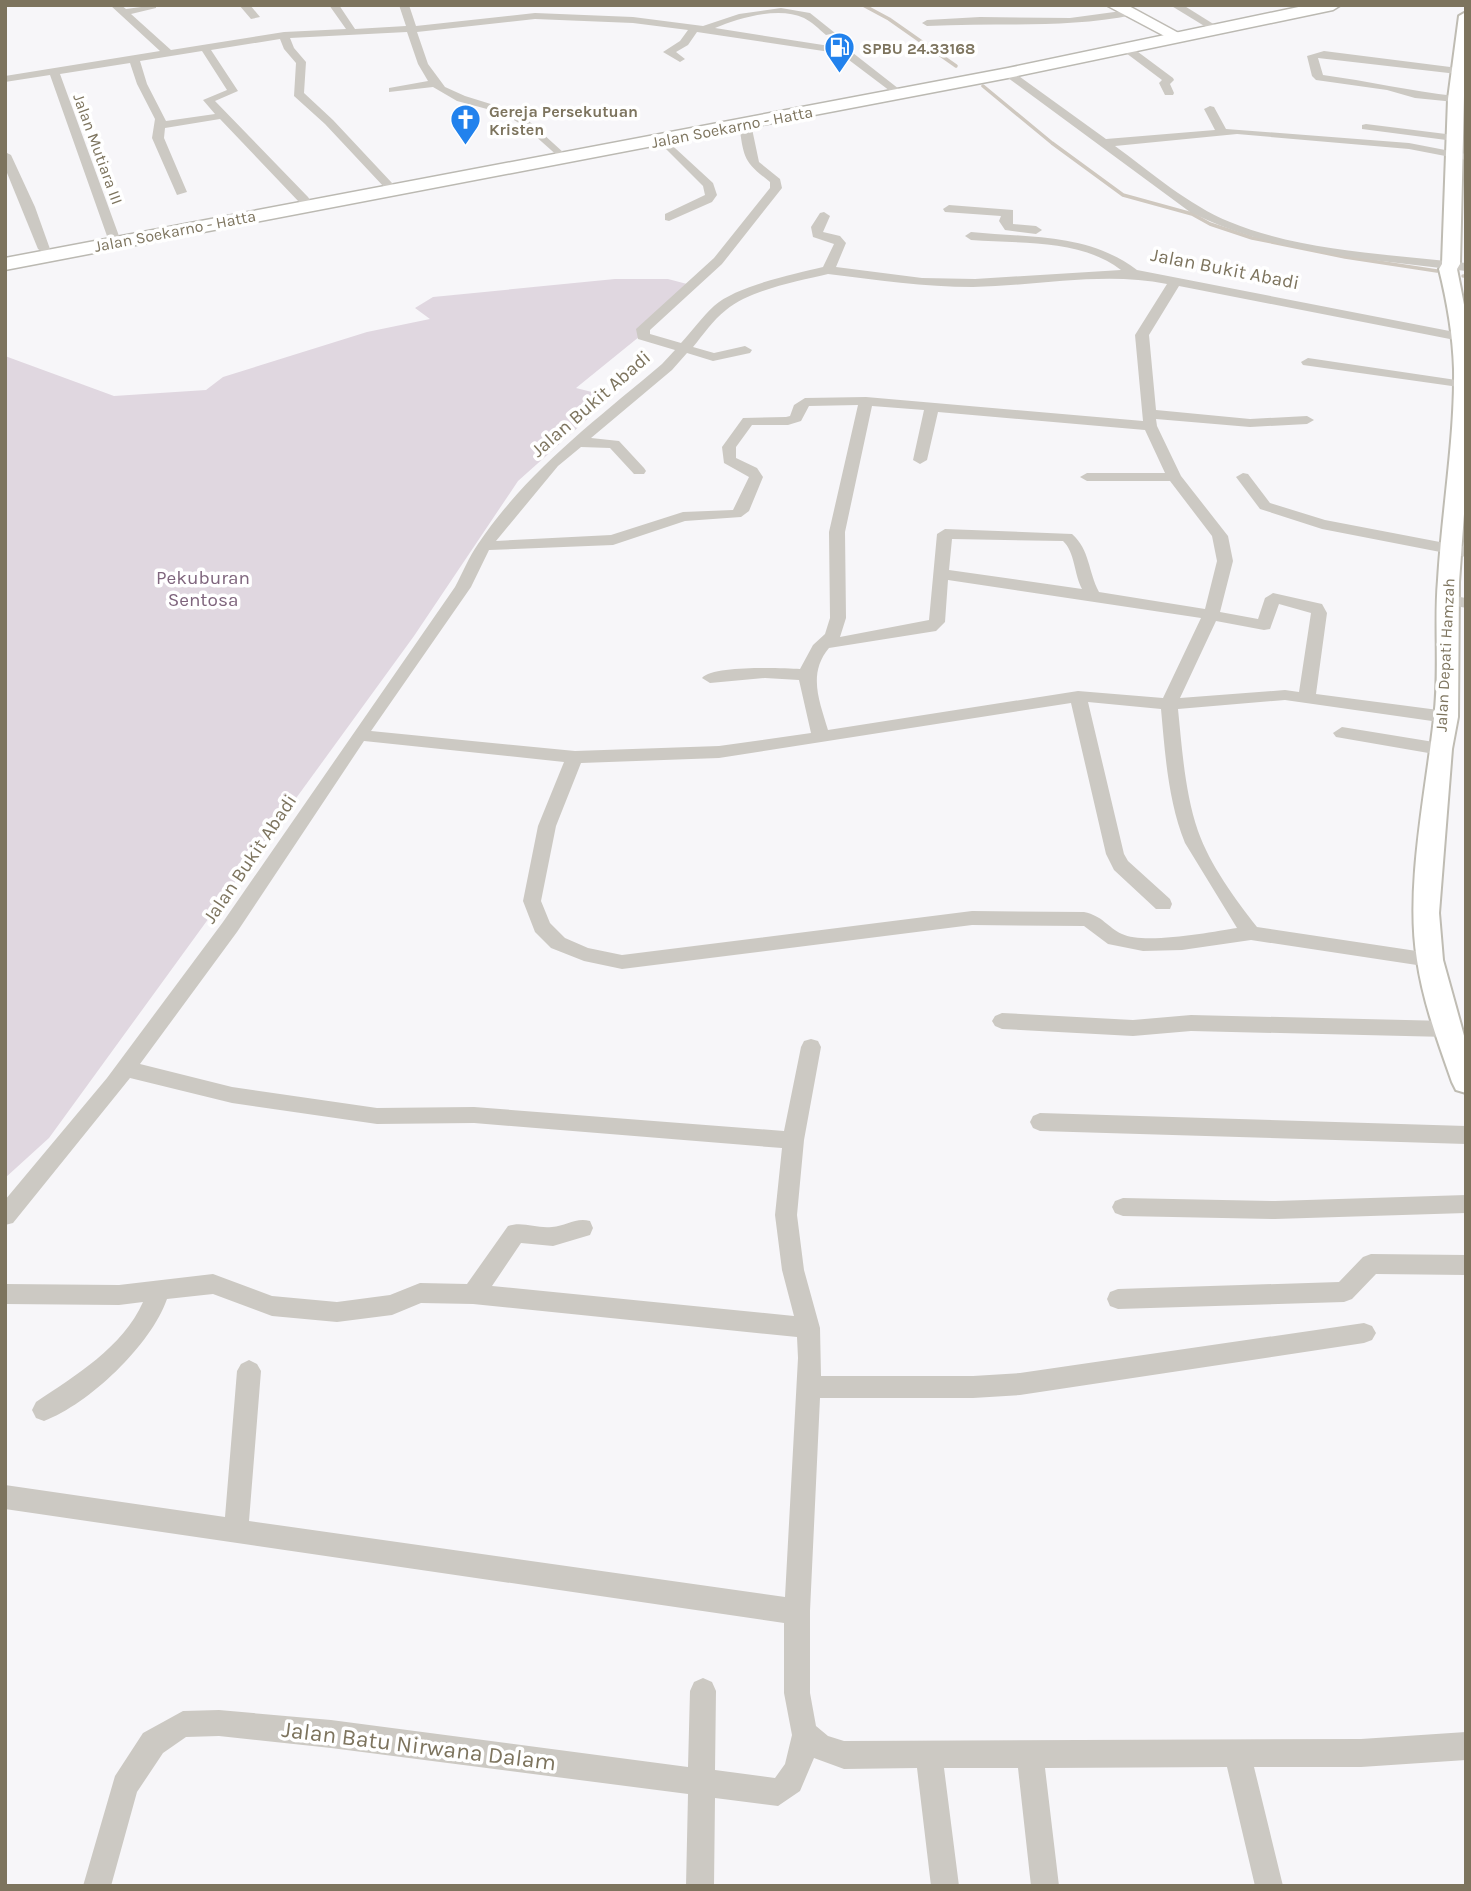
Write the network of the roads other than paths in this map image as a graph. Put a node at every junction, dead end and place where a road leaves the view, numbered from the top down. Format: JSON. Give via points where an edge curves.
{"nodes":[{"id":1,"x":244,"y":5,"type":"edge"},
{"id":2,"x":334,"y":5,"type":"edge"},
{"id":3,"x":404,"y":5,"type":"edge"},
{"id":4,"x":545,"y":5,"type":"edge"},
{"id":5,"x":1114,"y":5,"type":"edge"},
{"id":6,"x":1175,"y":5,"type":"edge"},
{"id":7,"x":1302,"y":5,"type":"edge"},
{"id":8,"x":1333,"y":5,"type":"edge"},
{"id":9,"x":152,"y":6,"type":"edge"},
{"id":10,"x":512,"y":6,"type":"edge"},
{"id":11,"x":120,"y":7,"type":"edge"},
{"id":12,"x":784,"y":8,"type":"edge"},
{"id":13,"x":614,"y":9,"type":"dead end"},
{"id":14,"x":1129,"y":13,"type":"junction"},
{"id":15,"x":1466,"y":16,"type":"edge"},
{"id":16,"x":255,"y":17,"type":"dead end"},
{"id":17,"x":529,"y":17,"type":"junction"},
{"id":18,"x":595,"y":17,"type":"junction"},
{"id":19,"x":927,"y":23,"type":"dead end"},
{"id":20,"x":1210,"y":25,"type":"junction"},
{"id":21,"x":414,"y":29,"type":"junction"},
{"id":22,"x":698,"y":30,"type":"junction"},
{"id":23,"x":352,"y":31,"type":"junction"},
{"id":24,"x":830,"y":33,"type":"dead end"},
{"id":25,"x":284,"y":35,"type":"junction"},
{"id":26,"x":1174,"y":35,"type":"junction"},
{"id":27,"x":204,"y":47,"type":"junction"},
{"id":28,"x":1126,"y":48,"type":"junction"},
{"id":29,"x":168,"y":53,"type":"junction"},
{"id":30,"x":87,"y":54,"type":"dead end"},
{"id":31,"x":680,"y":59,"type":"dead end"},
{"id":32,"x":134,"y":60,"type":"junction"},
{"id":33,"x":92,"y":66,"type":"junction"},
{"id":34,"x":1004,"y":70,"type":"junction"},
{"id":35,"x":54,"y":72,"type":"junction"},
{"id":36,"x":1461,"y":72,"type":"edge"},
{"id":37,"x":5,"y":79,"type":"edge"},
{"id":38,"x":435,"y":83,"type":"junction"},
{"id":39,"x":894,"y":89,"type":"junction"},
{"id":40,"x":393,"y":90,"type":"dead end"},
{"id":41,"x":1168,"y":93,"type":"dead end"},
{"id":42,"x":1458,"y":107,"type":"edge"},
{"id":43,"x":1210,"y":109,"type":"dead end"},
{"id":44,"x":225,"y":115,"type":"junction"},
{"id":45,"x":745,"y":124,"type":"junction"},
{"id":46,"x":160,"y":125,"type":"junction"},
{"id":47,"x":1366,"y":127,"type":"dead end"},
{"id":48,"x":1222,"y":132,"type":"junction"},
{"id":49,"x":663,"y":140,"type":"junction"},
{"id":50,"x":1105,"y":143,"type":"junction"},
{"id":51,"x":1458,"y":150,"type":"edge"},
{"id":52,"x":5,"y":155,"type":"edge"},
{"id":53,"x":560,"y":155,"type":"junction"},
{"id":54,"x":427,"y":181,"type":"junction"},
{"id":55,"x":12,"y":184,"type":"edge"},
{"id":56,"x":388,"y":185,"type":"junction"},
{"id":57,"x":181,"y":192,"type":"dead end"},
{"id":58,"x":304,"y":200,"type":"junction"},
{"id":59,"x":1016,"y":200,"type":"dead end"},
{"id":60,"x":949,"y":209,"type":"dead end"},
{"id":61,"x":1009,"y":213,"type":"junction"},
{"id":62,"x":824,"y":216,"type":"dead end"},
{"id":63,"x":669,"y":218,"type":"dead end"},
{"id":64,"x":113,"y":236,"type":"junction"},
{"id":65,"x":971,"y":236,"type":"dead end"},
{"id":66,"x":1069,"y":243,"type":"junction"},
{"id":67,"x":44,"y":249,"type":"junction"},
{"id":68,"x":5,"y":257,"type":"edge"},
{"id":69,"x":5,"y":264,"type":"edge"},
{"id":70,"x":1458,"y":266,"type":"edge"},
{"id":71,"x":828,"y":270,"type":"junction"},
{"id":72,"x":1132,"y":273,"type":"junction"},
{"id":73,"x":1177,"y":280,"type":"junction"},
{"id":74,"x":1460,"y":300,"type":"edge"},
{"id":75,"x":1460,"y":337,"type":"junction"},
{"id":76,"x":683,"y":347,"type":"junction"},
{"id":77,"x":746,"y":349,"type":"dead end"},
{"id":78,"x":1307,"y":362,"type":"dead end"},
{"id":79,"x":1463,"y":385,"type":"junction"},
{"id":80,"x":866,"y":401,"type":"junction"},
{"id":81,"x":932,"y":406,"type":"junction"},
{"id":82,"x":1150,"y":420,"type":"junction"},
{"id":83,"x":1307,"y":420,"type":"dead end"},
{"id":84,"x":1464,"y":427,"type":"edge"},
{"id":85,"x":576,"y":442,"type":"junction"},
{"id":86,"x":920,"y":460,"type":"dead end"},
{"id":87,"x":639,"y":471,"type":"dead end"},
{"id":88,"x":1087,"y":477,"type":"dead end"},
{"id":89,"x":1174,"y":477,"type":"junction"},
{"id":90,"x":1243,"y":477,"type":"dead end"},
{"id":91,"x":484,"y":546,"type":"junction"},
{"id":92,"x":1459,"y":550,"type":"edge"},
{"id":93,"x":941,"y":574,"type":"junction"},
{"id":94,"x":1095,"y":598,"type":"junction"},
{"id":95,"x":1457,"y":602,"type":"edge"},
{"id":96,"x":1210,"y":615,"type":"junction"},
{"id":97,"x":825,"y":644,"type":"junction"},
{"id":98,"x":807,"y":675,"type":"junction"},
{"id":99,"x":710,"y":678,"type":"dead end"},
{"id":100,"x":1078,"y":695,"type":"junction"},
{"id":101,"x":1307,"y":697,"type":"junction"},
{"id":102,"x":1169,"y":704,"type":"junction"},
{"id":103,"x":1446,"y":717,"type":"junction"},
{"id":104,"x":1342,"y":733,"type":"dead end"},
{"id":105,"x":359,"y":735,"type":"junction"},
{"id":106,"x":821,"y":737,"type":"junction"},
{"id":107,"x":1440,"y":749,"type":"junction"},
{"id":108,"x":575,"y":757,"type":"junction"},
{"id":109,"x":1163,"y":904,"type":"dead end"},
{"id":110,"x":1251,"y":933,"type":"junction"},
{"id":111,"x":1430,"y":960,"type":"junction"},
{"id":112,"x":1002,"y":1021,"type":"dead end"},
{"id":113,"x":1447,"y":1028,"type":"junction"},
{"id":114,"x":811,"y":1046,"type":"dead end"},
{"id":115,"x":125,"y":1069,"type":"junction"},
{"id":116,"x":1466,"y":1082,"type":"edge"},
{"id":117,"x":1040,"y":1122,"type":"dead end"},
{"id":118,"x":1466,"y":1135,"type":"edge"},
{"id":119,"x":793,"y":1140,"type":"junction"},
{"id":120,"x":1466,"y":1204,"type":"edge"},
{"id":121,"x":1122,"y":1207,"type":"dead end"},
{"id":122,"x":5,"y":1216,"type":"edge"},
{"id":123,"x":582,"y":1228,"type":"dead end"},
{"id":124,"x":1466,"y":1265,"type":"edge"},
{"id":125,"x":159,"y":1289,"type":"junction"},
{"id":126,"x":5,"y":1294,"type":"edge"},
{"id":127,"x":472,"y":1294,"type":"junction"},
{"id":128,"x":1118,"y":1299,"type":"dead end"},
{"id":129,"x":808,"y":1328,"type":"junction"},
{"id":130,"x":1364,"y":1333,"type":"dead end"},
{"id":131,"x":249,"y":1371,"type":"dead end"},
{"id":132,"x":809,"y":1387,"type":"junction"},
{"id":133,"x":44,"y":1410,"type":"dead end"},
{"id":134,"x":5,"y":1497,"type":"edge"},
{"id":135,"x":236,"y":1532,"type":"junction"},
{"id":136,"x":797,"y":1611,"type":"junction"},
{"id":137,"x":703,"y":1691,"type":"dead end"},
{"id":138,"x":806,"y":1735,"type":"junction"},
{"id":139,"x":1466,"y":1746,"type":"edge"},
{"id":140,"x":1030,"y":1753,"type":"junction"},
{"id":141,"x":1237,"y":1753,"type":"junction"},
{"id":142,"x":929,"y":1754,"type":"junction"},
{"id":143,"x":702,"y":1783,"type":"junction"},
{"id":144,"x":97,"y":1886,"type":"edge"},
{"id":145,"x":700,"y":1886,"type":"edge"},
{"id":146,"x":945,"y":1886,"type":"edge"},
{"id":147,"x":1045,"y":1886,"type":"edge"},
{"id":148,"x":1269,"y":1886,"type":"edge"}],
"edges":[{"from":1,"to":16,"type":"street"},
{"from":2,"to":23,"type":"street"},
{"from":3,"to":21,"type":"street"},
{"from":4,"to":17,"type":"street"},
{"from":5,"to":14,"type":"main road"},
{"from":6,"to":20,"type":"street"},
{"from":7,"to":20,"type":"highway","name":"Jalan Soekarno - Hatta"},
{"from":8,"to":26,"type":"highway","name":"Jalan Soekarno - Hatta"},
{"from":9,"to":11,"type":"street"},
{"from":10,"to":17,"type":"street"},
{"from":11,"to":29,"type":"street"},
{"from":12,"to":22,"type":"street","via":[[729,18]]},
{"from":12,"to":24,"type":"street","via":[[806,15]]},
{"from":13,"to":18,"type":"street"},
{"from":14,"to":19,"type":"street","via":[[1070,21]]},
{"from":14,"to":26,"type":"main road"},
{"from":15,"to":36,"type":"main road","name":"Jalan Depati Hamzah"},
{"from":17,"to":18,"type":"street"},
{"from":17,"to":21,"type":"street"},
{"from":18,"to":22,"type":"street"},
{"from":20,"to":26,"type":"highway","name":"Jalan Soekarno - Hatta"},
{"from":21,"to":23,"type":"street"},
{"from":21,"to":38,"type":"street","via":[[424,65]]},
{"from":22,"to":31,"type":"street","via":[[668,52]]},
{"from":22,"to":39,"type":"street","via":[[841,51]]},
{"from":23,"to":25,"type":"street"},
{"from":25,"to":27,"type":"street"},
{"from":25,"to":56,"type":"street","via":[[301,62],[298,94]]},
{"from":26,"to":28,"type":"highway","name":"Jalan Soekarno - Hatta"},
{"from":26,"to":34,"type":"highway","name":"Jalan Soekarno - Hatta"},
{"from":27,"to":29,"type":"street"},
{"from":27,"to":44,"type":"street","via":[[233,91],[208,99]]},
{"from":28,"to":34,"type":"highway","name":"Jalan Soekarno - Hatta"},
{"from":28,"to":41,"type":"street","via":[[1169,80],[1164,83]]},
{"from":29,"to":32,"type":"street"},
{"from":30,"to":33,"type":"street"},
{"from":32,"to":33,"type":"street"},
{"from":32,"to":46,"type":"street"},
{"from":33,"to":35,"type":"street"},
{"from":34,"to":39,"type":"highway","name":"Jalan Soekarno - Hatta"},
{"from":34,"to":45,"type":"highway","name":"Jalan Soekarno - Hatta"},
{"from":34,"to":50,"type":"street"},
{"from":35,"to":37,"type":"street"},
{"from":35,"to":64,"type":"street","name":"Jalan Mutiara III"},
{"from":36,"to":42,"type":"main road","name":"Jalan Depati Hamzah"},
{"from":36,"to":42,"type":"street","via":[[1312,56],[1320,78],[1388,87]]},
{"from":38,"to":40,"type":"street"},
{"from":38,"to":53,"type":"street","via":[[457,98],[519,117]]},
{"from":39,"to":53,"type":"highway","name":"Jalan Soekarno - Hatta"},
{"from":42,"to":51,"type":"main road","name":"Jalan Depati Hamzah"},
{"from":43,"to":48,"type":"street"},
{"from":44,"to":46,"type":"street"},
{"from":44,"to":58,"type":"street"},
{"from":45,"to":49,"type":"highway","name":"Jalan Soekarno - Hatta"},
{"from":45,"to":76,"type":"street","via":[[750,156],[776,181],[776,188],[718,261],[643,329],[643,336]]},
{"from":46,"to":57,"type":"street","via":[[158,138]]},
{"from":47,"to":51,"type":"street"},
{"from":48,"to":50,"type":"street"},
{"from":48,"to":51,"type":"street"},
{"from":49,"to":54,"type":"highway","name":"Jalan Soekarno - Hatta"},
{"from":49,"to":63,"type":"street","via":[[709,185],[711,195]]},
{"from":50,"to":70,"type":"street","via":[[1194,209],[1226,225],[1298,246]]},
{"from":51,"to":70,"type":"main road","name":"Jalan Depati Hamzah"},
{"from":52,"to":55,"type":"street"},
{"from":53,"to":54,"type":"highway","name":"Jalan Soekarno - Hatta"},
{"from":54,"to":56,"type":"highway","name":"Jalan Soekarno - Hatta"},
{"from":54,"to":69,"type":"highway","name":"Jalan Soekarno - Hatta"},
{"from":55,"to":67,"type":"street"},
{"from":56,"to":58,"type":"highway","name":"Jalan Soekarno - Hatta"},
{"from":58,"to":64,"type":"highway","name":"Jalan Soekarno - Hatta"},
{"from":59,"to":61,"type":"street"},
{"from":60,"to":61,"type":"street"},
{"from":61,"to":66,"type":"street","via":[[1005,221],[1009,227],[1051,232]]},
{"from":62,"to":71,"type":"street","via":[[817,234],[840,243]]},
{"from":64,"to":67,"type":"highway","name":"Jalan Soekarno - Hatta"},
{"from":65,"to":66,"type":"street"},
{"from":66,"to":72,"type":"street","via":[[1117,261]]},
{"from":67,"to":68,"type":"highway","name":"Jalan Soekarno - Hatta"},
{"from":70,"to":74,"type":"main road","name":"Jalan Depati Hamzah","via":[[1448,270]]},
{"from":71,"to":72,"type":"street","name":"Jalan Bukit Abadi","via":[[922,282],[975,283]]},
{"from":71,"to":76,"type":"street","name":"Jalan Bukit Abadi","via":[[732,300]]},
{"from":72,"to":73,"type":"street","name":"Jalan Bukit Abadi"},
{"from":73,"to":75,"type":"street","name":"Jalan Bukit Abadi"},
{"from":73,"to":82,"type":"street","via":[[1142,335]]},
{"from":74,"to":75,"type":"main road","name":"Jalan Depati Hamzah"},
{"from":75,"to":79,"type":"main road","name":"Jalan Depati Hamzah"},
{"from":76,"to":77,"type":"street","via":[[713,357]]},
{"from":76,"to":85,"type":"street","name":"Jalan Bukit Abadi","via":[[667,367]]},
{"from":78,"to":79,"type":"street"},
{"from":79,"to":84,"type":"main road","name":"Jalan Depati Hamzah"},
{"from":80,"to":81,"type":"street"},
{"from":80,"to":91,"type":"street","via":[[805,402],[796,418],[788,421],[748,421],[729,447],[729,460],[756,477],[742,511],[736,514],[683,517],[613,540]]},
{"from":80,"to":97,"type":"street","via":[[837,532],[838,618]]},
{"from":81,"to":82,"type":"street"},
{"from":81,"to":86,"type":"street"},
{"from":82,"to":83,"type":"street"},
{"from":82,"to":89,"type":"street"},
{"from":84,"to":92,"type":"main road","name":"Jalan Depati Hamzah"},
{"from":85,"to":87,"type":"street","via":[[614,444]]},
{"from":85,"to":91,"type":"street","name":"Jalan Bukit Abadi","via":[[526,493]]},
{"from":88,"to":89,"type":"street"},
{"from":89,"to":96,"type":"street","via":[[1220,536],[1224,549]]},
{"from":90,"to":92,"type":"street","via":[[1265,506],[1322,524]]},
{"from":91,"to":105,"type":"street","name":"Jalan Bukit Abadi","via":[[463,587]]},
{"from":92,"to":95,"type":"main road","name":"Jalan Depati Hamzah"},
{"from":93,"to":94,"type":"street"},
{"from":93,"to":94,"type":"street","via":[[945,534],[1068,537],[1077,546],[1083,576]]},
{"from":93,"to":97,"type":"street","via":[[937,622],[930,627]]},
{"from":94,"to":96,"type":"street"},
{"from":95,"to":103,"type":"main road","name":"Jalan Depati Hamzah"},
{"from":96,"to":101,"type":"street","via":[[1264,625],[1273,598],[1317,607]]},
{"from":96,"to":102,"type":"street"},
{"from":97,"to":98,"type":"street"},
{"from":98,"to":99,"type":"street"},
{"from":98,"to":106,"type":"street"},
{"from":100,"to":102,"type":"street"},
{"from":100,"to":106,"type":"street"},
{"from":100,"to":109,"type":"street","via":[[1115,854]]},
{"from":101,"to":102,"type":"street","via":[[1256,696]]},
{"from":101,"to":103,"type":"street"},
{"from":102,"to":110,"type":"street","via":[[1188,828]]},
{"from":103,"to":107,"type":"main road","name":"Jalan Depati Hamzah"},
{"from":104,"to":107,"type":"street"},
{"from":105,"to":108,"type":"street"},
{"from":105,"to":115,"type":"street","name":"Jalan Bukit Abadi","via":[[230,927]]},
{"from":106,"to":108,"type":"street","via":[[719,752]]},
{"from":107,"to":111,"type":"main road","name":"Jalan Depati Hamzah","via":[[1426,914]]},
{"from":108,"to":110,"type":"street","via":[[547,826],[533,901],[542,927],[558,943],[584,954],[622,962],[972,918],[1084,919],[1102,926],[1115,939],[1133,943],[1205,941]]},
{"from":110,"to":111,"type":"street"},
{"from":111,"to":113,"type":"main road","name":"Jalan Depati Hamzah"},
{"from":112,"to":113,"type":"street","via":[[1133,1028],[1191,1023]]},
{"from":113,"to":116,"type":"main road","name":"Jalan Depati Hamzah"},
{"from":114,"to":119,"type":"street"},
{"from":115,"to":119,"type":"street","via":[[232,1095],[377,1116],[483,1115]]},
{"from":115,"to":122,"type":"street","name":"Jalan Bukit Abadi"},
{"from":117,"to":118,"type":"street"},
{"from":119,"to":129,"type":"street","via":[[787,1186],[788,1242]]},
{"from":120,"to":121,"type":"street","via":[[1275,1210]]},
{"from":123,"to":127,"type":"street","via":[[553,1237],[516,1233]]},
{"from":124,"to":128,"type":"street","via":[[1371,1264],[1344,1292]]},
{"from":125,"to":126,"type":"street","via":[[119,1295]]},
{"from":125,"to":127,"type":"street","via":[[213,1284],[272,1306],[326,1312],[392,1304],[420,1293]]},
{"from":125,"to":133,"type":"street","via":[[156,1305],[132,1339],[107,1365]]},
{"from":127,"to":129,"type":"street"},
{"from":129,"to":132,"type":"street"},
{"from":130,"to":132,"type":"street","via":[[1020,1384]]},
{"from":131,"to":135,"type":"street"},
{"from":132,"to":136,"type":"street"},
{"from":134,"to":135,"type":"street"},
{"from":135,"to":136,"type":"street"},
{"from":136,"to":138,"type":"street","via":[[796,1665]]},
{"from":137,"to":143,"type":"street"},
{"from":138,"to":142,"type":"street","via":[[824,1749],[844,1755]]},
{"from":138,"to":143,"type":"street","name":"Jalan Batu Nirwana Dalam","via":[[793,1778],[778,1792]]},
{"from":139,"to":141,"type":"street"},
{"from":140,"to":141,"type":"street"},
{"from":140,"to":142,"type":"street"},
{"from":140,"to":147,"type":"street"},
{"from":141,"to":148,"type":"street"},
{"from":142,"to":146,"type":"street"},
{"from":143,"to":144,"type":"street","name":"Jalan Batu Nirwana Dalam","via":[[331,1734],[183,1724],[153,1743],[125,1786]]},
{"from":143,"to":145,"type":"street"}]}
